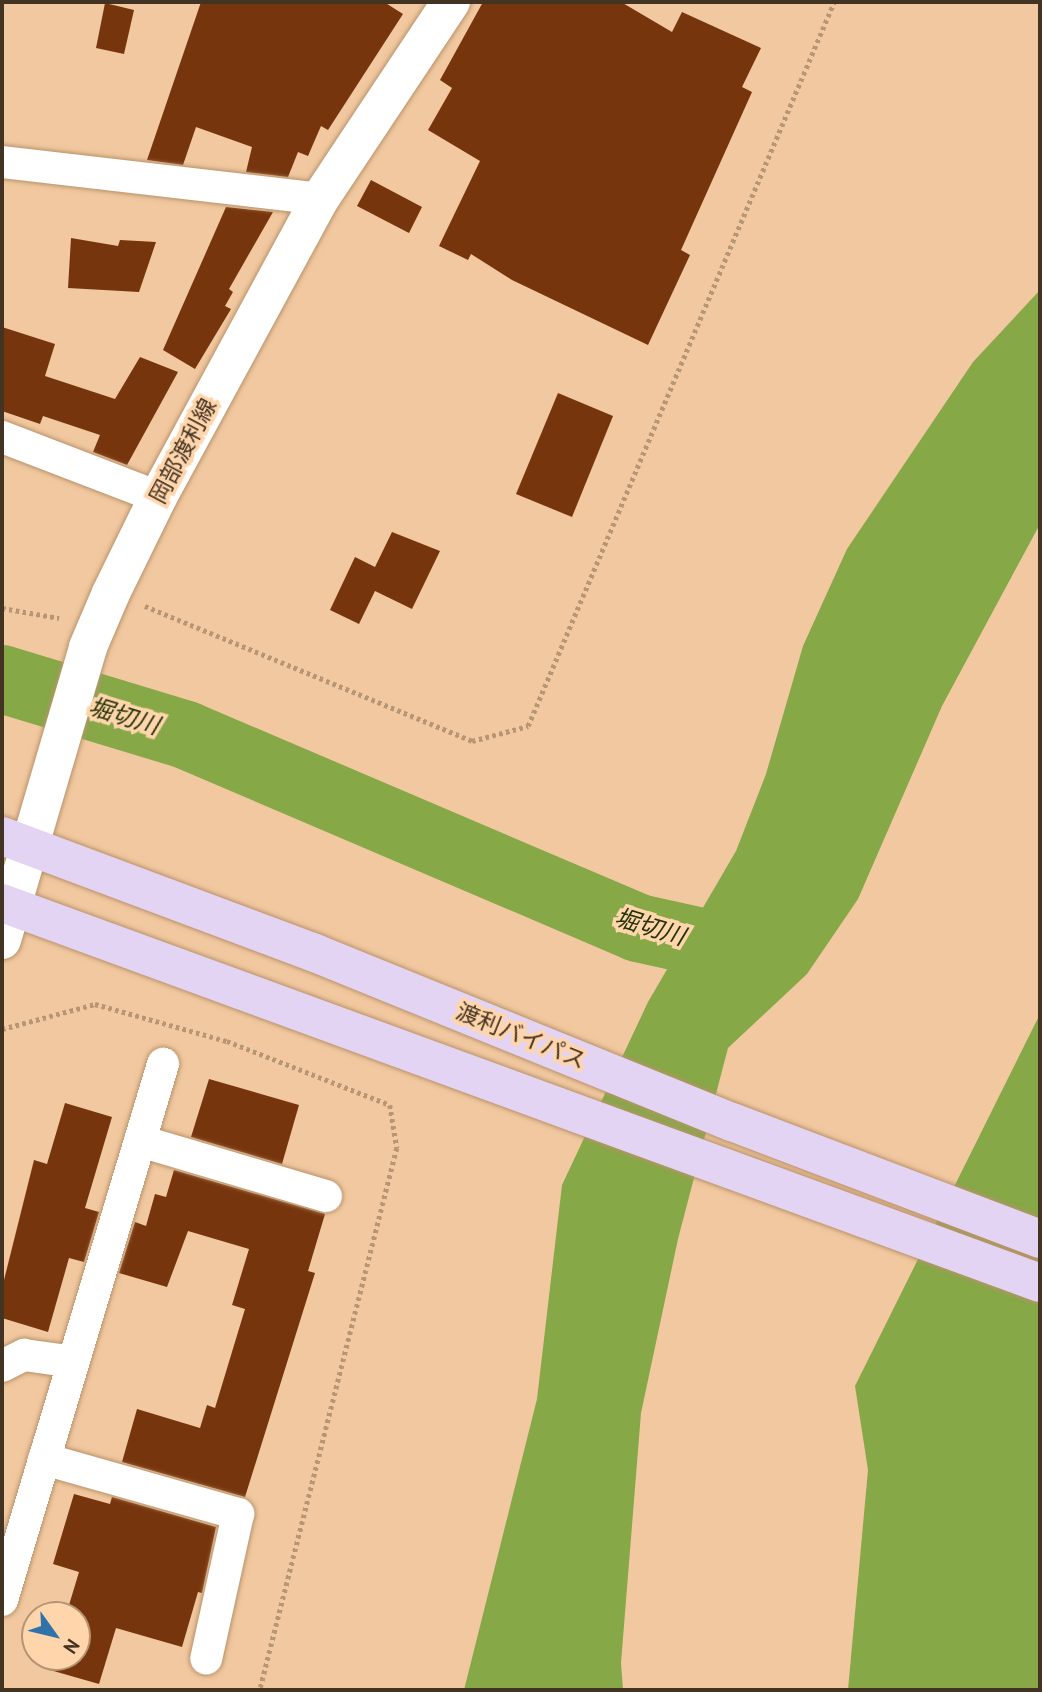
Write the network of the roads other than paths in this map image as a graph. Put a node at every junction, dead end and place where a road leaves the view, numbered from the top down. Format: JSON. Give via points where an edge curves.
{"nodes":[{"id":1,"x":451,"y":2,"type":"edge"},
{"id":2,"x":2,"y":162,"type":"edge"},
{"id":3,"x":320,"y":199,"type":"junction"},
{"id":4,"x":2,"y":437,"type":"edge"},
{"id":5,"x":158,"y":497,"type":"junction"},
{"id":6,"x":15,"y":841,"type":"edge"},
{"id":7,"x":5,"y":916,"type":"edge"},
{"id":8,"x":163,"y":1064,"type":"dead end"},
{"id":9,"x":140,"y":1141,"type":"junction"},
{"id":10,"x":326,"y":1196,"type":"dead end"},
{"id":11,"x":1040,"y":1239,"type":"edge"},
{"id":12,"x":1040,"y":1283,"type":"edge"},
{"id":13,"x":74,"y":1362,"type":"junction"},
{"id":14,"x":2,"y":1366,"type":"edge"},
{"id":15,"x":44,"y":1459,"type":"junction"},
{"id":16,"x":2,"y":1600,"type":"edge"},
{"id":17,"x":206,"y":1658,"type":"dead end"}],
"edges":[{"from":1,"to":3,"type":"main road","name":"岡部渡利線"},
{"from":2,"to":3,"type":"street"},
{"from":3,"to":5,"type":"main road","name":"岡部渡利線"},
{"from":4,"to":5,"type":"street"},
{"from":5,"to":6,"type":"main road","name":"岡部渡利線","via":[[99,621],[64,735]]},
{"from":6,"to":7,"type":"main road","name":"岡部渡利線"},
{"from":6,"to":11,"type":"highway","name":"渡利バイパス"},
{"from":7,"to":12,"type":"highway","via":[[458,1068]]},
{"from":8,"to":9,"type":"street"},
{"from":9,"to":10,"type":"street"},
{"from":9,"to":13,"type":"street"},
{"from":13,"to":14,"type":"street","via":[[24,1355]]},
{"from":13,"to":15,"type":"street"},
{"from":15,"to":16,"type":"street"},
{"from":15,"to":17,"type":"street","via":[[238,1514]]}]}
